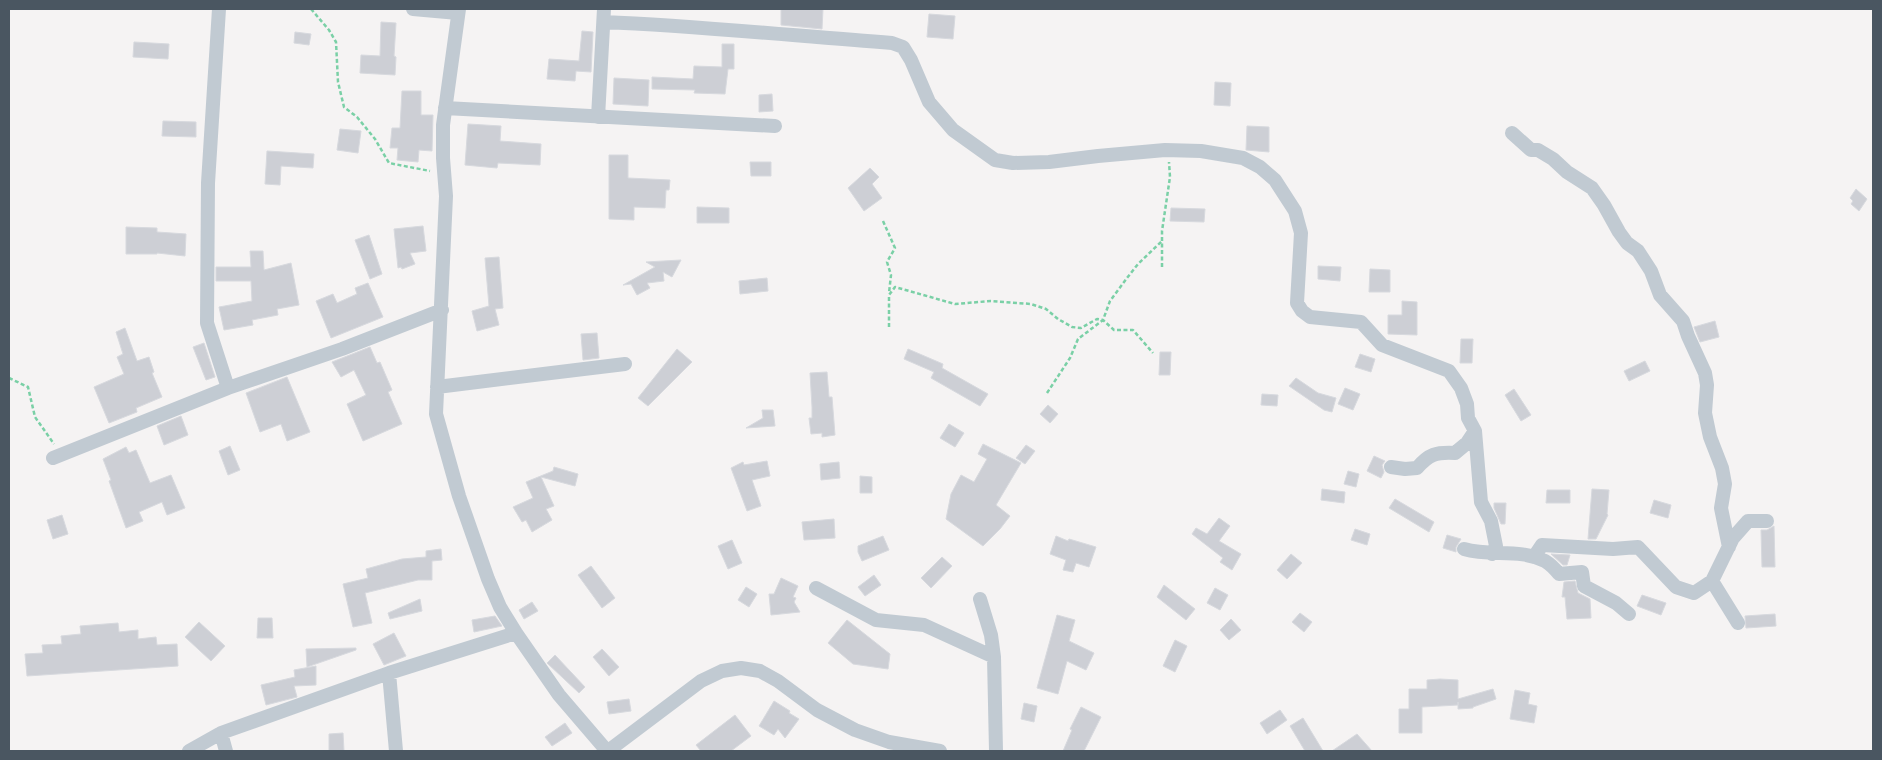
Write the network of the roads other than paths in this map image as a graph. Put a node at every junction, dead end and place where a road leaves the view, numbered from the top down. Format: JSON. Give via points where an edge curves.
{"nodes":[{"id":1,"x":219,"y":9,"type":"edge"},
{"id":2,"x":413,"y":9,"type":"edge"},
{"id":3,"x":458,"y":11,"type":"edge"},
{"id":4,"x":604,"y":15,"type":"edge"},
{"id":5,"x":446,"y":108,"type":"junction"},
{"id":6,"x":598,"y":116,"type":"junction"},
{"id":7,"x":775,"y":126,"type":"dead end"},
{"id":8,"x":1512,"y":133,"type":"dead end"},
{"id":9,"x":442,"y":310,"type":"junction"},
{"id":10,"x":625,"y":364,"type":"dead end"},
{"id":11,"x":228,"y":388,"type":"junction"},
{"id":12,"x":437,"y":388,"type":"junction"},
{"id":13,"x":1475,"y":431,"type":"junction"},
{"id":14,"x":57,"y":456,"type":"road end"},
{"id":15,"x":1392,"y":466,"type":"dead end"},
{"id":16,"x":1767,"y":521,"type":"dead end"},
{"id":17,"x":1729,"y":547,"type":"junction"},
{"id":18,"x":1464,"y":549,"type":"dead end"},
{"id":19,"x":1492,"y":554,"type":"junction"},
{"id":20,"x":1534,"y":557,"type":"junction"},
{"id":21,"x":1712,"y":581,"type":"junction"},
{"id":22,"x":816,"y":588,"type":"dead end"},
{"id":23,"x":980,"y":599,"type":"dead end"},
{"id":24,"x":1629,"y":614,"type":"dead end"},
{"id":25,"x":1738,"y":623,"type":"dead end"},
{"id":26,"x":516,"y":633,"type":"junction"},
{"id":27,"x":994,"y":657,"type":"junction"},
{"id":28,"x":389,"y":673,"type":"junction"},
{"id":29,"x":222,"y":733,"type":"junction"},
{"id":30,"x":189,"y":751,"type":"edge"},
{"id":31,"x":226,"y":751,"type":"edge"},
{"id":32,"x":396,"y":751,"type":"edge"},
{"id":33,"x":607,"y":751,"type":"edge"},
{"id":34,"x":940,"y":751,"type":"edge"},
{"id":35,"x":996,"y":751,"type":"edge"}],
"edges":[{"from":1,"to":11,"type":"street","via":[[208,182],[208,323]]},
{"from":2,"to":3,"type":"street"},
{"from":3,"to":5,"type":"street"},
{"from":4,"to":6,"type":"street"},
{"from":4,"to":13,"type":"street","via":[[774,35],[892,43],[903,47],[929,102],[953,130],[995,160],[1049,162],[1169,150],[1202,151],[1243,158],[1275,180],[1295,211],[1301,233],[1297,303],[1302,311],[1310,317],[1360,322],[1382,345],[1449,372],[1461,388],[1468,418]]},
{"from":5,"to":6,"type":"street"},
{"from":5,"to":9,"type":"street","via":[[443,125],[446,196]]},
{"from":6,"to":7,"type":"street"},
{"from":8,"to":17,"type":"street","via":[[1531,150],[1538,150],[1553,159],[1592,188],[1619,232],[1638,251],[1651,271],[1660,295],[1683,321],[1705,373],[1705,413],[1724,476],[1721,508]]},
{"from":9,"to":11,"type":"street","via":[[342,350]]},
{"from":9,"to":12,"type":"street"},
{"from":10,"to":12,"type":"street"},
{"from":11,"to":14,"type":"street"},
{"from":12,"to":26,"type":"street","via":[[436,414],[459,496],[488,579]]},
{"from":13,"to":15,"type":"street","via":[[1455,454],[1442,452],[1427,456],[1417,468]]},
{"from":13,"to":19,"type":"street","via":[[1482,502],[1491,520],[1496,546]]},
{"from":16,"to":17,"type":"street","via":[[1748,521]]},
{"from":17,"to":21,"type":"street"},
{"from":18,"to":19,"type":"street"},
{"from":19,"to":20,"type":"street","via":[[1528,554]]},
{"from":20,"to":21,"type":"street","via":[[1542,545],[1638,547],[1676,587],[1694,593]]},
{"from":20,"to":24,"type":"street","via":[[1546,562],[1559,574],[1582,572],[1584,586]]},
{"from":21,"to":25,"type":"street"},
{"from":22,"to":27,"type":"street","via":[[876,620],[924,626]]},
{"from":23,"to":27,"type":"street"},
{"from":26,"to":28,"type":"street"},
{"from":26,"to":33,"type":"street","via":[[559,695]]},
{"from":27,"to":35,"type":"street"},
{"from":28,"to":29,"type":"street"},
{"from":28,"to":32,"type":"street"},
{"from":29,"to":30,"type":"street"},
{"from":29,"to":31,"type":"street"},
{"from":33,"to":34,"type":"street","via":[[701,681],[741,668],[760,672],[778,681],[817,710],[855,730],[889,742]]}]}
